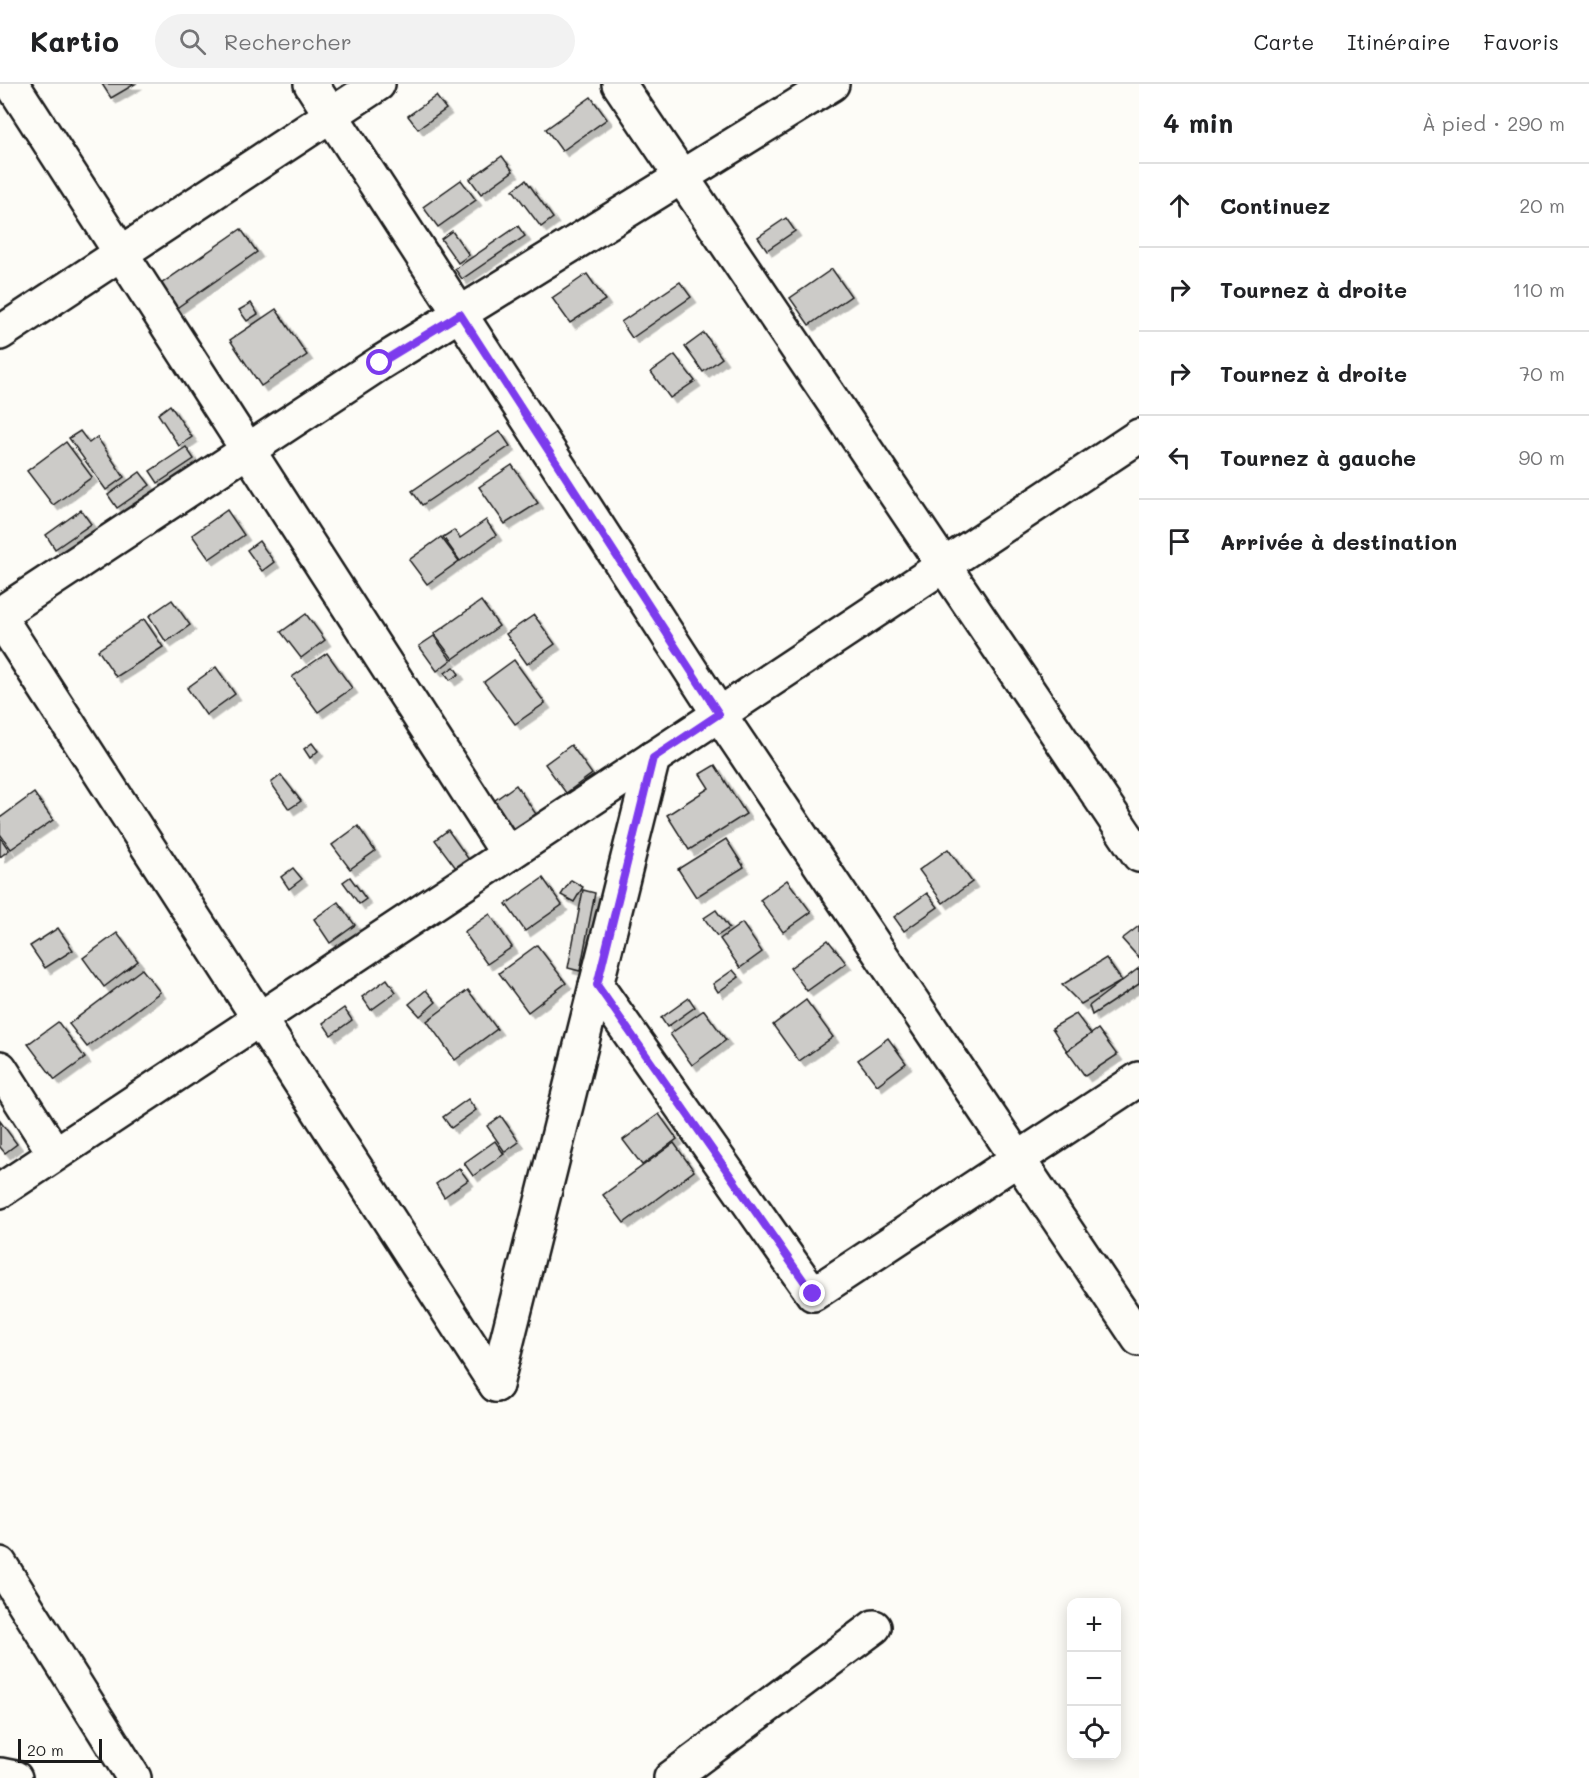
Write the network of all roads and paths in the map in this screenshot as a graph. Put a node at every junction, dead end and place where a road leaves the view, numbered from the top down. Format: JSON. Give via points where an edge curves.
{"nodes":[{"id":1,"x":12,"y":84,"type":"edge"},
{"id":2,"x":311,"y":84,"type":"edge"},
{"id":3,"x":378,"y":84,"type":"edge"},
{"id":4,"x":619,"y":84,"type":"edge"},
{"id":5,"x":832,"y":84,"type":"edge"},
{"id":6,"x":331,"y":115,"type":"junction"},
{"id":7,"x":681,"y":177,"type":"junction"},
{"id":8,"x":121,"y":254,"type":"junction"},
{"id":9,"x":460,"y":314,"type":"junction"},
{"id":10,"x":0,"y":333,"type":"edge"},
{"id":11,"x":1139,"y":436,"type":"edge"},
{"id":12,"x":248,"y":450,"type":"junction"},
{"id":13,"x":943,"y":566,"type":"junction"},
{"id":14,"x":0,"y":616,"type":"edge"},
{"id":15,"x":719,"y":714,"type":"junction"},
{"id":16,"x":653,"y":758,"type":"junction"},
{"id":17,"x":508,"y":854,"type":"junction"},
{"id":18,"x":1139,"y":855,"type":"edge"},
{"id":19,"x":597,"y":985,"type":"junction"},
{"id":20,"x":259,"y":1019,"type":"junction"},
{"id":21,"x":0,"y":1068,"type":"edge"},
{"id":22,"x":1139,"y":1079,"type":"edge"},
{"id":23,"x":56,"y":1154,"type":"junction"},
{"id":24,"x":1018,"y":1158,"type":"junction"},
{"id":25,"x":0,"y":1191,"type":"edge"},
{"id":26,"x":1139,"y":1339,"type":"edge"},
{"id":27,"x":0,"y":1564,"type":"edge"},
{"id":28,"x":874,"y":1627,"type":"dead end"},
{"id":29,"x":0,"y":1775,"type":"edge"},
{"id":30,"x":15,"y":1778,"type":"edge"},
{"id":31,"x":134,"y":1778,"type":"edge"},
{"id":32,"x":671,"y":1778,"type":"edge"}],
"edges":[{"from":1,"to":8,"type":"street"},
{"from":2,"to":6,"type":"street"},
{"from":3,"to":6,"type":"street"},
{"from":4,"to":7,"type":"street"},
{"from":5,"to":7,"type":"street"},
{"from":6,"to":8,"type":"street"},
{"from":6,"to":9,"type":"street"},
{"from":7,"to":9,"type":"street"},
{"from":7,"to":13,"type":"street"},
{"from":8,"to":10,"type":"street"},
{"from":8,"to":12,"type":"street"},
{"from":9,"to":12,"type":"street"},
{"from":9,"to":15,"type":"street"},
{"from":11,"to":13,"type":"street"},
{"from":12,"to":14,"type":"street"},
{"from":12,"to":17,"type":"street"},
{"from":13,"to":15,"type":"street"},
{"from":13,"to":18,"type":"street"},
{"from":14,"to":20,"type":"street"},
{"from":15,"to":16,"type":"street"},
{"from":15,"to":24,"type":"street"},
{"from":16,"to":17,"type":"street"},
{"from":16,"to":19,"type":"street"},
{"from":17,"to":20,"type":"street"},
{"from":19,"to":20,"type":"street","via":[[496,1385]]},
{"from":19,"to":24,"type":"street","via":[[813,1294]]},
{"from":20,"to":23,"type":"street"},
{"from":21,"to":23,"type":"street"},
{"from":22,"to":24,"type":"street"},
{"from":23,"to":25,"type":"street"},
{"from":24,"to":26,"type":"street"},
{"from":27,"to":31,"type":"street"},
{"from":28,"to":32,"type":"street"},
{"from":29,"to":30,"type":"street"}]}
